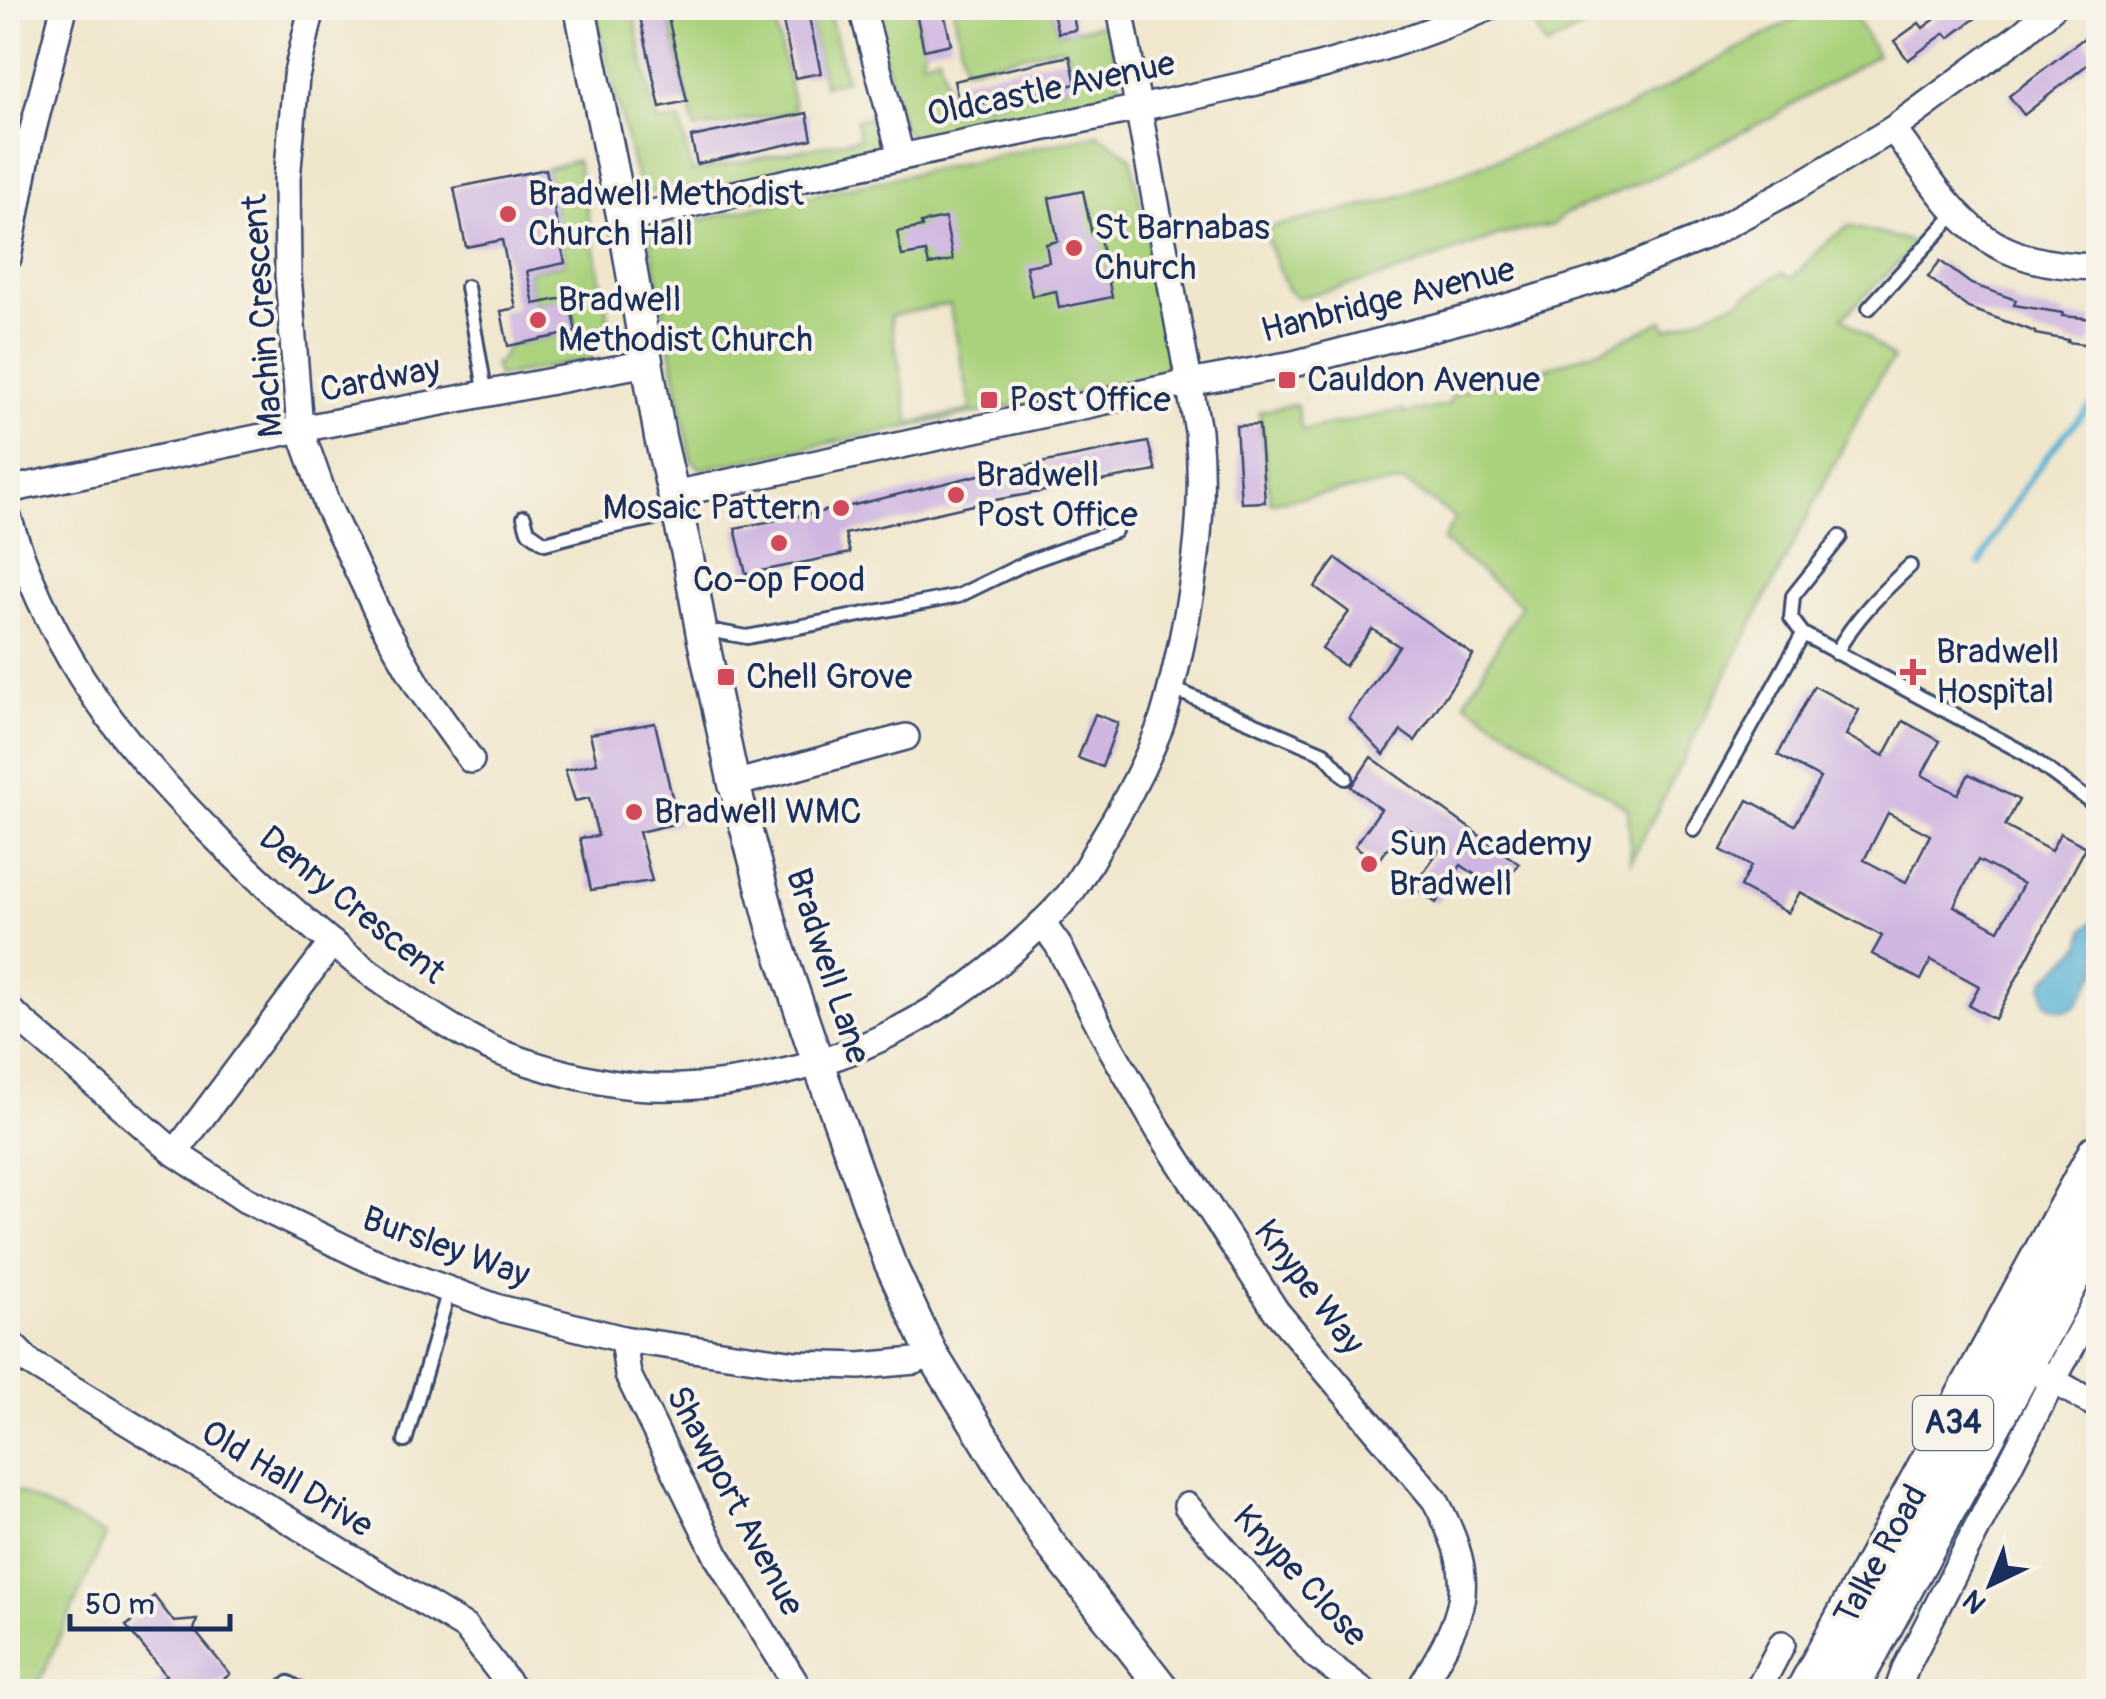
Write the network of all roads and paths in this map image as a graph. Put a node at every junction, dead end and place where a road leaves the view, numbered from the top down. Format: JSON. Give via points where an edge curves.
{"nodes":[{"id":1,"x":64,"y":8,"type":"edge"},
{"id":2,"x":312,"y":8,"type":"edge"},
{"id":3,"x":580,"y":8,"type":"edge"},
{"id":4,"x":862,"y":8,"type":"edge"},
{"id":5,"x":1120,"y":8,"type":"edge"},
{"id":6,"x":1487,"y":8,"type":"edge"},
{"id":7,"x":2052,"y":8,"type":"edge"},
{"id":8,"x":1137,"y":108,"type":"junction"},
{"id":9,"x":1893,"y":128,"type":"junction"},
{"id":10,"x":901,"y":156,"type":"junction"},
{"id":11,"x":1956,"y":214,"type":"junction"},
{"id":12,"x":624,"y":220,"type":"junction"},
{"id":13,"x":8,"y":258,"type":"edge"},
{"id":14,"x":2098,"y":267,"type":"edge"},
{"id":15,"x":466,"y":286,"type":"dead end"},
{"id":16,"x":1869,"y":308,"type":"dead end"},
{"id":17,"x":648,"y":363,"type":"junction"},
{"id":18,"x":1189,"y":382,"type":"junction"},
{"id":19,"x":486,"y":395,"type":"junction"},
{"id":20,"x":300,"y":430,"type":"junction"},
{"id":21,"x":8,"y":490,"type":"edge"},
{"id":22,"x":676,"y":504,"type":"junction"},
{"id":23,"x":8,"y":517,"type":"edge"},
{"id":24,"x":524,"y":517,"type":"dead end"},
{"id":25,"x":1116,"y":531,"type":"dead end"},
{"id":26,"x":1840,"y":537,"type":"dead end"},
{"id":27,"x":1910,"y":566,"type":"dead end"},
{"id":28,"x":1802,"y":634,"type":"junction"},
{"id":29,"x":702,"y":636,"type":"junction"},
{"id":30,"x":1836,"y":653,"type":"junction"},
{"id":31,"x":1171,"y":688,"type":"junction"},
{"id":32,"x":906,"y":737,"type":"dead end"},
{"id":33,"x":471,"y":760,"type":"dead end"},
{"id":34,"x":1346,"y":778,"type":"dead end"},
{"id":35,"x":734,"y":784,"type":"junction"},
{"id":36,"x":2098,"y":807,"type":"edge"},
{"id":37,"x":1694,"y":830,"type":"dead end"},
{"id":38,"x":1042,"y":923,"type":"junction"},
{"id":39,"x":332,"y":944,"type":"junction"},
{"id":40,"x":10,"y":1016,"type":"edge"},
{"id":41,"x":818,"y":1062,"type":"junction"},
{"id":42,"x":176,"y":1153,"type":"junction"},
{"id":43,"x":2098,"y":1154,"type":"edge"},
{"id":44,"x":2098,"y":1226,"type":"edge"},
{"id":45,"x":449,"y":1290,"type":"junction"},
{"id":46,"x":2098,"y":1299,"type":"edge"},
{"id":47,"x":623,"y":1338,"type":"junction"},
{"id":48,"x":8,"y":1342,"type":"edge"},
{"id":49,"x":932,"y":1354,"type":"junction"},
{"id":50,"x":2024,"y":1364,"type":"junction"},
{"id":51,"x":2098,"y":1406,"type":"edge"},
{"id":52,"x":405,"y":1441,"type":"dead end"},
{"id":53,"x":1187,"y":1506,"type":"dead end"},
{"id":54,"x":1782,"y":1644,"type":"dead end"},
{"id":55,"x":278,"y":1692,"type":"edge"},
{"id":56,"x":305,"y":1692,"type":"edge"},
{"id":57,"x":515,"y":1692,"type":"edge"},
{"id":58,"x":801,"y":1692,"type":"edge"},
{"id":59,"x":1166,"y":1692,"type":"edge"},
{"id":60,"x":1364,"y":1692,"type":"edge"},
{"id":61,"x":1418,"y":1692,"type":"edge"},
{"id":62,"x":1757,"y":1692,"type":"edge"},
{"id":63,"x":1806,"y":1692,"type":"edge"},
{"id":64,"x":1846,"y":1692,"type":"edge"},
{"id":65,"x":1897,"y":1692,"type":"edge"}],
"edges":[{"from":1,"to":13,"type":"street"},
{"from":2,"to":20,"type":"street","name":"Machin Crescent","via":[[296,77],[288,179]]},
{"from":3,"to":12,"type":"street","name":"Bradwell Lane"},
{"from":4,"to":10,"type":"street"},
{"from":5,"to":8,"type":"street"},
{"from":6,"to":8,"type":"street","name":"Oldcastle Avenue","via":[[1374,50]]},
{"from":7,"to":9,"type":"street","name":"Hanbridge Avenue"},
{"from":8,"to":10,"type":"street","name":"Oldcastle Avenue"},
{"from":8,"to":18,"type":"street"},
{"from":9,"to":11,"type":"street"},
{"from":9,"to":18,"type":"street","name":"Hanbridge Avenue","via":[[1702,238],[1602,278],[1292,364]]},
{"from":10,"to":12,"type":"street","name":"Oldcastle Avenue"},
{"from":11,"to":14,"type":"street","via":[[1990,243],[2035,262]]},
{"from":11,"to":16,"type":"lane"},
{"from":12,"to":17,"type":"street","name":"Bradwell Lane"},
{"from":15,"to":19,"type":"lane"},
{"from":17,"to":19,"type":"street","name":"Cardway"},
{"from":17,"to":22,"type":"street","name":"Bradwell Lane"},
{"from":18,"to":22,"type":"street","name":"Hanbridge Avenue","via":[[942,429]]},
{"from":18,"to":31,"type":"street","via":[[1200,455],[1200,532]]},
{"from":19,"to":20,"type":"street","name":"Cardway"},
{"from":20,"to":21,"type":"street","name":"Cardway"},
{"from":20,"to":33,"type":"street","name":"Machin Crescent","via":[[381,620]]},
{"from":22,"to":24,"type":"lane","via":[[545,543],[528,531]]},
{"from":22,"to":29,"type":"street","name":"Bradwell Lane"},
{"from":23,"to":39,"type":"street","name":"Denry Crescent","via":[[46,616],[125,737],[200,822]]},
{"from":25,"to":29,"type":"lane","via":[[958,596],[747,637]]},
{"from":26,"to":28,"type":"lane","via":[[1794,596],[1791,618]]},
{"from":27,"to":30,"type":"lane","via":[[1874,599]]},
{"from":28,"to":30,"type":"lane"},
{"from":28,"to":37,"type":"lane"},
{"from":29,"to":35,"type":"street","name":"Bradwell Lane"},
{"from":30,"to":36,"type":"lane","via":[[2026,754]]},
{"from":31,"to":34,"type":"lane","via":[[1324,753]]},
{"from":31,"to":38,"type":"street","via":[[1124,804],[1072,890]]},
{"from":32,"to":35,"type":"street"},
{"from":35,"to":41,"type":"street","name":"Bradwell Lane"},
{"from":38,"to":41,"type":"street","via":[[940,1008]]},
{"from":38,"to":61,"type":"street","name":"Knype Way","via":[[1158,1129],[1276,1311],[1435,1500],[1452,1532],[1464,1590],[1450,1639]]},
{"from":39,"to":41,"type":"street","name":"Denry Crescent","via":[[437,1018],[494,1050],[552,1070],[672,1087],[759,1078]]},
{"from":39,"to":42,"type":"street"},
{"from":40,"to":42,"type":"street","name":"Bursley Way"},
{"from":41,"to":49,"type":"street","name":"Bradwell Lane","via":[[888,1262]]},
{"from":42,"to":45,"type":"street","name":"Bursley Way","via":[[246,1200]]},
{"from":43,"to":50,"type":"highway","name":"Talke Road","number":"A34"},
{"from":44,"to":50,"type":"highway","name":"Talke Road","number":"A34"},
{"from":45,"to":47,"type":"street","name":"Bursley Way"},
{"from":45,"to":52,"type":"lane"},
{"from":46,"to":50,"type":"street","name":"Talke Road"},
{"from":47,"to":49,"type":"street","name":"Bursley Way","via":[[796,1364],[915,1362]]},
{"from":47,"to":58,"type":"street","name":"Shawport Avenue","via":[[628,1375],[718,1558]]},
{"from":48,"to":57,"type":"street","name":"Old Hall Drive","via":[[30,1364],[466,1628]]},
{"from":49,"to":59,"type":"street","name":"Bradwell Lane","via":[[1048,1541]]},
{"from":50,"to":51,"type":"street"},
{"from":50,"to":63,"type":"highway","name":"Talke Road","number":"A34"},
{"from":50,"to":64,"type":"highway","name":"Talke Road","number":"A34"},
{"from":50,"to":65,"type":"street"},
{"from":53,"to":60,"type":"street","name":"Knype Close","via":[[1316,1654]]},
{"from":54,"to":62,"type":"street"},
{"from":55,"to":56,"type":"lane","via":[[289,1683]]}]}
